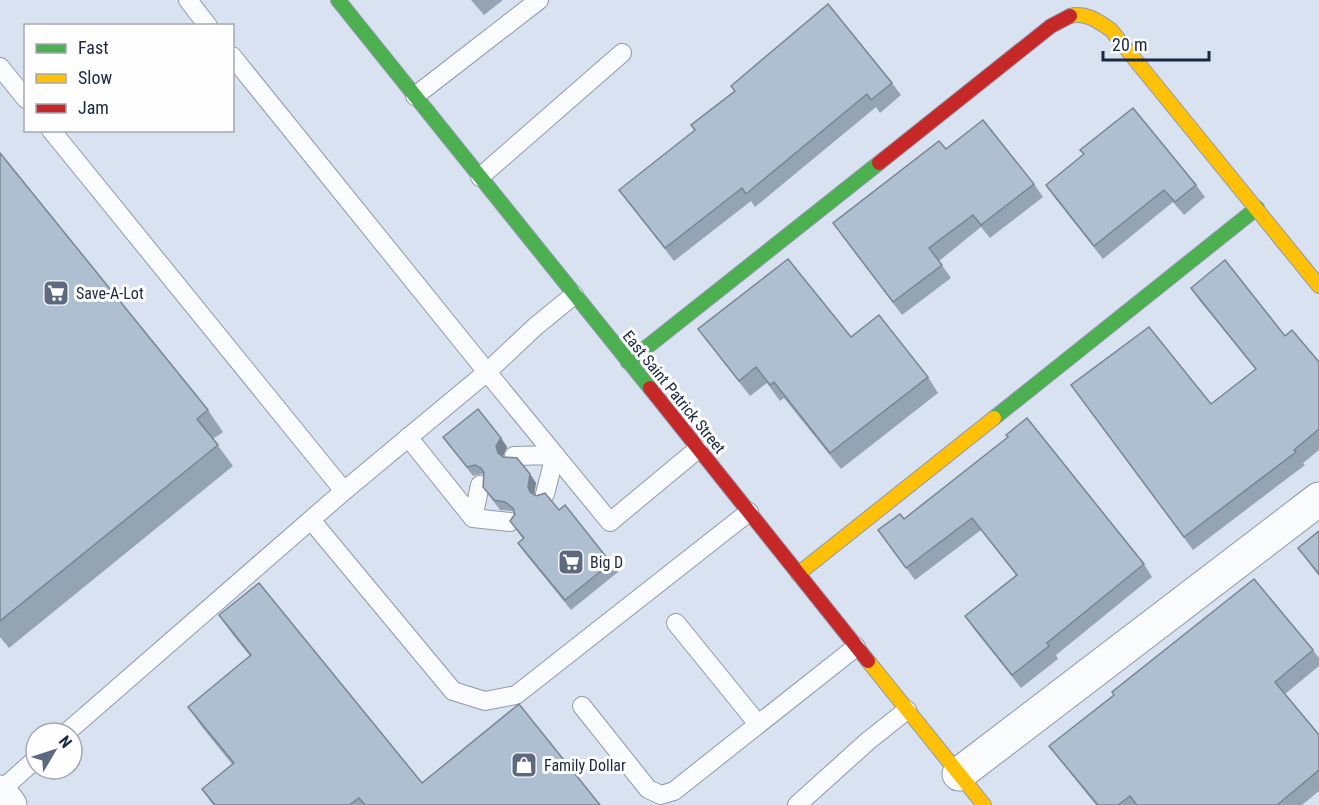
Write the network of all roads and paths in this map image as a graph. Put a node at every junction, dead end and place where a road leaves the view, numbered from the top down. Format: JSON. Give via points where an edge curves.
{"nodes":[{"id":1,"x":188,"y":0,"type":"edge"},
{"id":2,"x":338,"y":0,"type":"edge"},
{"id":3,"x":539,"y":0,"type":"edge"},
{"id":4,"x":206,"y":24,"type":"edge"},
{"id":5,"x":622,"y":53,"type":"dead end"},
{"id":6,"x":234,"y":58,"type":"edge"},
{"id":7,"x":0,"y":67,"type":"edge"},
{"id":8,"x":415,"y":96,"type":"junction"},
{"id":9,"x":24,"y":97,"type":"edge"},
{"id":10,"x":53,"y":132,"type":"edge"},
{"id":11,"x":480,"y":177,"type":"junction"},
{"id":12,"x":1257,"y":208,"type":"junction"},
{"id":13,"x":1319,"y":286,"type":"edge"},
{"id":14,"x":574,"y":295,"type":"junction"},
{"id":15,"x":628,"y":362,"type":"junction"},
{"id":16,"x":487,"y":372,"type":"junction"},
{"id":17,"x":408,"y":437,"type":"junction"},
{"id":18,"x":698,"y":449,"type":"junction"},
{"id":19,"x":555,"y":455,"type":"junction"},
{"id":20,"x":514,"y":456,"type":"edge"},
{"id":21,"x":480,"y":485,"type":"dead end"},
{"id":22,"x":344,"y":491,"type":"junction"},
{"id":23,"x":545,"y":494,"type":"edge"},
{"id":24,"x":1319,"y":499,"type":"edge"},
{"id":25,"x":749,"y":512,"type":"junction"},
{"id":26,"x":473,"y":518,"type":"junction"},
{"id":27,"x":311,"y":520,"type":"junction"},
{"id":28,"x":510,"y":522,"type":"edge"},
{"id":29,"x":798,"y":574,"type":"junction"},
{"id":30,"x":676,"y":622,"type":"dead end"},
{"id":31,"x":856,"y":646,"type":"junction"},
{"id":32,"x":582,"y":706,"type":"dead end"},
{"id":33,"x":907,"y":710,"type":"junction"},
{"id":34,"x":80,"y":721,"type":"edge"},
{"id":35,"x":758,"y":724,"type":"junction"},
{"id":36,"x":24,"y":770,"type":"edge"},
{"id":37,"x":959,"y":774,"type":"junction"},
{"id":38,"x":0,"y":791,"type":"edge"},
{"id":39,"x":806,"y":802,"type":"edge"},
{"id":40,"x":10,"y":805,"type":"edge"},
{"id":41,"x":984,"y":805,"type":"edge"}],
"edges":[{"from":1,"to":4,"type":"lane"},
{"from":2,"to":8,"type":"street","name":"East Saint Patrick Street"},
{"from":3,"to":8,"type":"lane"},
{"from":5,"to":11,"type":"lane"},
{"from":6,"to":16,"type":"lane"},
{"from":7,"to":9,"type":"lane"},
{"from":8,"to":11,"type":"street","name":"East Saint Patrick Street"},
{"from":10,"to":22,"type":"lane"},
{"from":11,"to":14,"type":"street","name":"East Saint Patrick Street"},
{"from":12,"to":13,"type":"street"},
{"from":12,"to":15,"type":"street","via":[[1112,30],[1089,15],[1066,16]]},
{"from":12,"to":29,"type":"street"},
{"from":14,"to":15,"type":"street","name":"East Saint Patrick Street"},
{"from":14,"to":16,"type":"lane"},
{"from":15,"to":18,"type":"street","name":"East Saint Patrick Street"},
{"from":16,"to":17,"type":"lane"},
{"from":16,"to":19,"type":"lane"},
{"from":17,"to":22,"type":"lane"},
{"from":17,"to":26,"type":"lane"},
{"from":18,"to":19,"type":"lane","via":[[610,522]]},
{"from":18,"to":25,"type":"street","name":"East Saint Patrick Street"},
{"from":19,"to":20,"type":"lane"},
{"from":19,"to":23,"type":"lane"},
{"from":21,"to":26,"type":"lane"},
{"from":22,"to":27,"type":"lane"},
{"from":24,"to":37,"type":"street"},
{"from":25,"to":27,"type":"lane","via":[[516,694],[485,701],[453,691]]},
{"from":25,"to":29,"type":"street","name":"East Saint Patrick Street"},
{"from":26,"to":28,"type":"lane"},
{"from":27,"to":34,"type":"lane"},
{"from":29,"to":31,"type":"street","name":"East Saint Patrick Street"},
{"from":30,"to":35,"type":"lane"},
{"from":31,"to":33,"type":"street","name":"East Saint Patrick Street"},
{"from":31,"to":35,"type":"lane"},
{"from":32,"to":35,"type":"lane","via":[[648,789],[661,795],[674,791]]},
{"from":33,"to":37,"type":"street","name":"East Saint Patrick Street"},
{"from":33,"to":39,"type":"lane","via":[[868,741]]},
{"from":36,"to":38,"type":"lane"},
{"from":37,"to":41,"type":"street","name":"East Saint Patrick Street"},
{"from":38,"to":40,"type":"street"}]}
